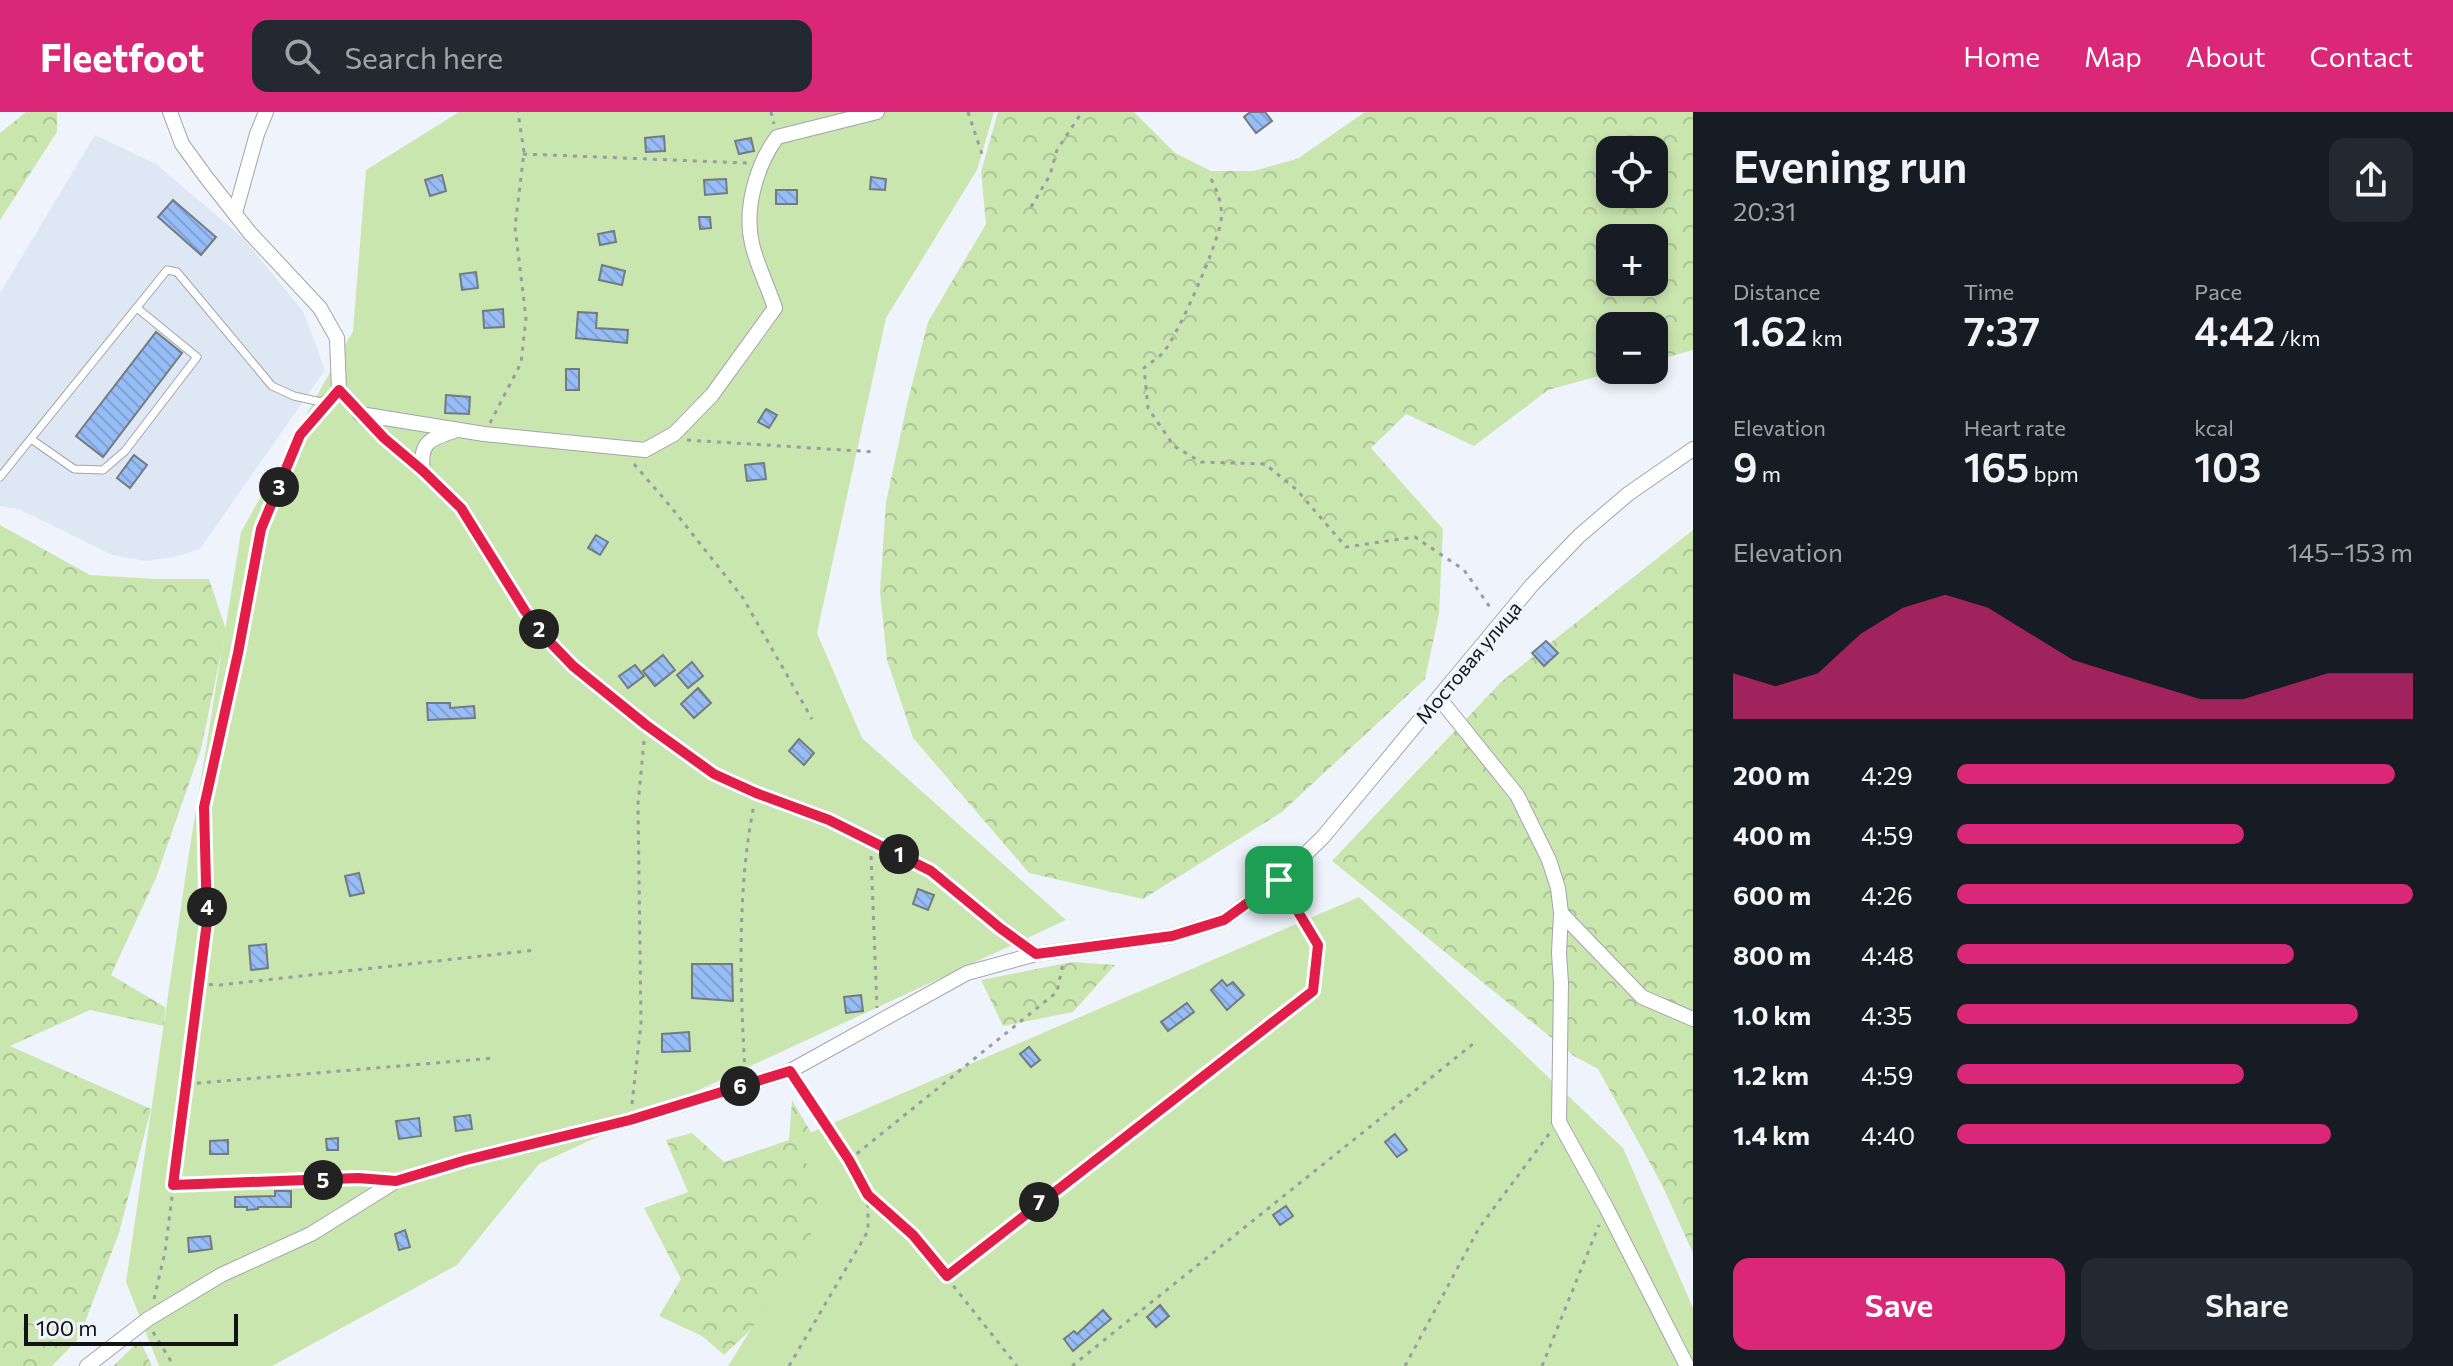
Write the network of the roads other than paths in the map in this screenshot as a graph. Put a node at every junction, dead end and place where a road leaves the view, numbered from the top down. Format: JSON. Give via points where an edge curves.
{"nodes":[{"id":1,"x":170,"y":112,"type":"edge"},
{"id":2,"x":266,"y":112,"type":"edge"},
{"id":3,"x":877,"y":112,"type":"edge"},
{"id":4,"x":235,"y":213,"type":"junction"},
{"id":5,"x":137,"y":308,"type":"junction"},
{"id":6,"x":339,"y":390,"type":"junction"},
{"id":7,"x":359,"y":414,"type":"junction"},
{"id":8,"x":459,"y":430,"type":"junction"},
{"id":9,"x":31,"y":439,"type":"junction"},
{"id":10,"x":1693,"y":449,"type":"edge"},
{"id":11,"x":423,"y":471,"type":"junction"},
{"id":12,"x":0,"y":477,"type":"edge"},
{"id":13,"x":1439,"y":698,"type":"junction"},
{"id":14,"x":1561,"y":913,"type":"junction"},
{"id":15,"x":1036,"y":954,"type":"junction"},
{"id":16,"x":1693,"y":1019,"type":"edge"},
{"id":17,"x":87,"y":1366,"type":"edge"},
{"id":18,"x":1687,"y":1366,"type":"edge"}],
"edges":[{"from":1,"to":4,"type":"street","via":[[182,144]]},
{"from":2,"to":4,"type":"street"},
{"from":3,"to":8,"type":"street","via":[[777,137],[761,164],[750,216],[752,243],[775,308],[712,395],[674,434],[645,450]]},
{"from":4,"to":6,"type":"street","via":[[320,308],[337,338]]},
{"from":5,"to":6,"type":"lane","via":[[167,270],[177,272],[272,386],[321,402]]},
{"from":5,"to":9,"type":"lane"},
{"from":5,"to":9,"type":"lane","via":[[197,357],[125,451],[103,470],[74,469]]},
{"from":6,"to":7,"type":"street"},
{"from":7,"to":8,"type":"street"},
{"from":7,"to":11,"type":"street"},
{"from":8,"to":11,"type":"street","via":[[427,444],[421,454]]},
{"from":9,"to":12,"type":"lane"},
{"from":10,"to":13,"type":"street","name":"Мостовая улица","via":[[1579,536]]},
{"from":11,"to":15,"type":"street","via":[[461,508],[547,639],[646,725],[714,774],[874,840],[931,871]]},
{"from":13,"to":14,"type":"street","via":[[1517,795],[1549,860]]},
{"from":13,"to":15,"type":"street","name":"Мостовая улица","via":[[1323,837],[1279,880],[1224,920],[1172,936]]},
{"from":14,"to":16,"type":"street","via":[[1642,997]]},
{"from":14,"to":18,"type":"street","via":[[1559,1122]]},
{"from":15,"to":17,"type":"street","name":"Мостовая улица","via":[[967,973],[790,1071],[630,1120],[396,1181],[311,1234],[221,1275],[146,1320]]}]}
